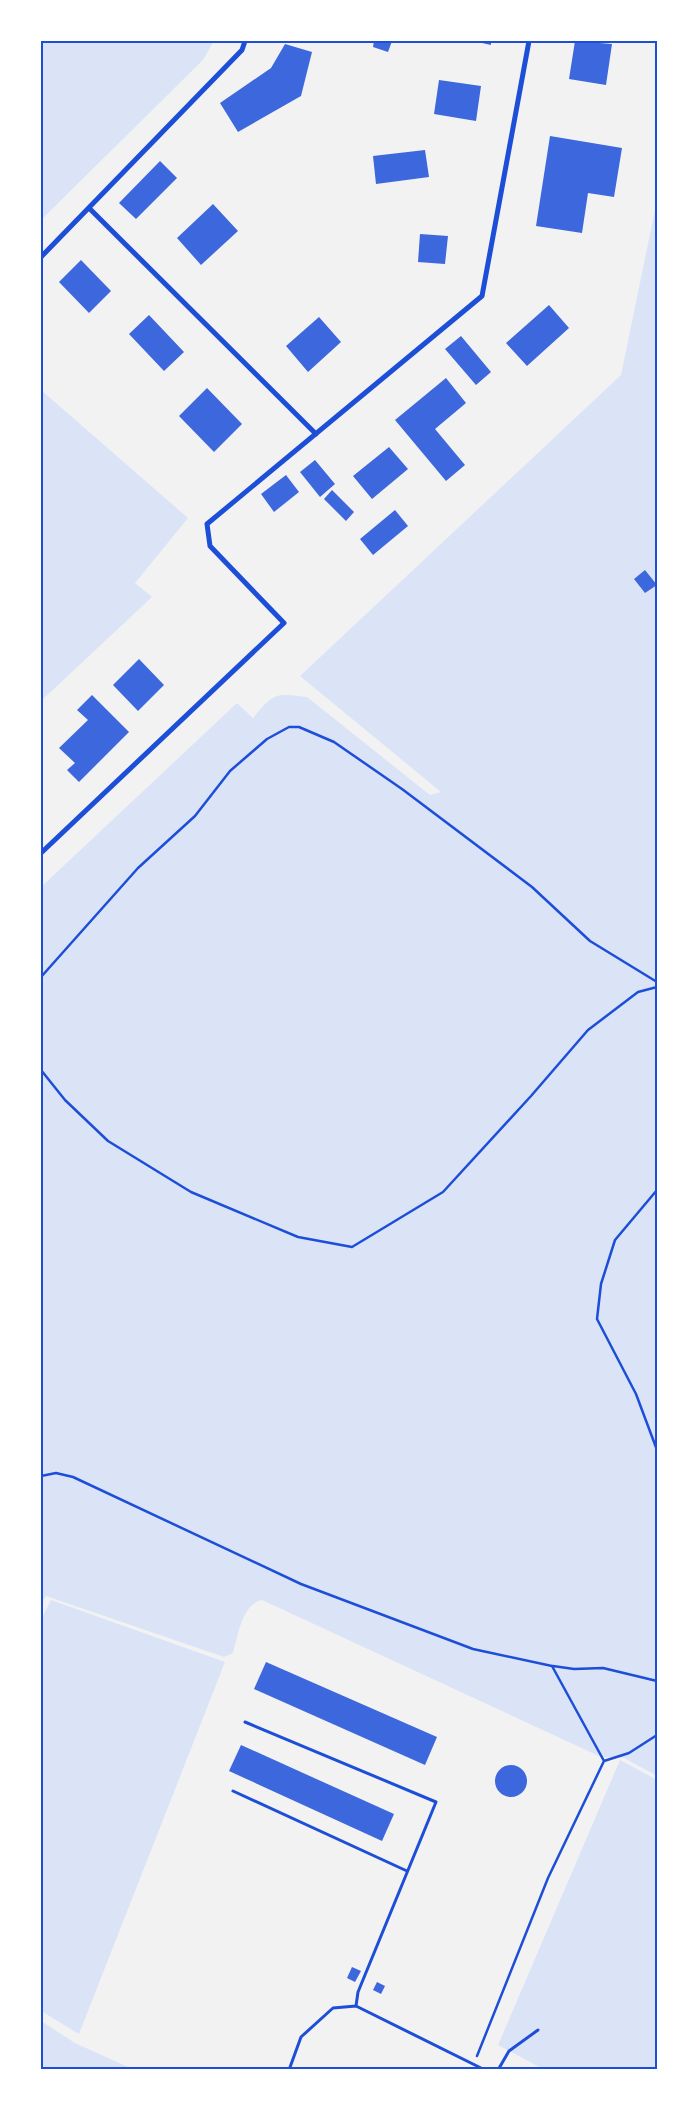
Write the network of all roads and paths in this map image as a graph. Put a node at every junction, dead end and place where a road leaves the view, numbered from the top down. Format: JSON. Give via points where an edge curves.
{"nodes":[{"id":1,"x":245,"y":41,"type":"edge"},
{"id":2,"x":529,"y":41,"type":"edge"},
{"id":3,"x":89,"y":208,"type":"junction"},
{"id":4,"x":41,"y":257,"type":"edge"},
{"id":5,"x":316,"y":434,"type":"junction"},
{"id":6,"x":41,"y":853,"type":"edge"},
{"id":7,"x":42,"y":977,"type":"edge"},
{"id":8,"x":657,"y":982,"type":"edge"},
{"id":9,"x":657,"y":987,"type":"edge"},
{"id":10,"x":41,"y":1070,"type":"edge"},
{"id":11,"x":657,"y":1190,"type":"edge"},
{"id":12,"x":657,"y":1450,"type":"edge"},
{"id":13,"x":41,"y":1476,"type":"edge"},
{"id":14,"x":552,"y":1666,"type":"junction"},
{"id":15,"x":657,"y":1681,"type":"edge"},
{"id":16,"x":245,"y":1722,"type":"dead end"},
{"id":17,"x":657,"y":1735,"type":"edge"},
{"id":18,"x":604,"y":1762,"type":"junction"},
{"id":19,"x":233,"y":1791,"type":"dead end"},
{"id":20,"x":407,"y":1871,"type":"junction"},
{"id":21,"x":356,"y":2006,"type":"junction"},
{"id":22,"x":538,"y":2030,"type":"dead end"},
{"id":23,"x":474,"y":2065,"type":"junction"},
{"id":24,"x":289,"y":2070,"type":"edge"},
{"id":25,"x":485,"y":2070,"type":"edge"},
{"id":26,"x":498,"y":2070,"type":"edge"}],
"edges":[{"from":1,"to":3,"type":"street","via":[[242,50]]},
{"from":2,"to":5,"type":"street","via":[[482,296]]},
{"from":3,"to":4,"type":"street"},
{"from":3,"to":5,"type":"street"},
{"from":5,"to":6,"type":"street","via":[[207,524],[210,546],[284,623]]},
{"from":7,"to":8,"type":"path","via":[[138,868],[195,816],[230,771],[267,739],[289,727],[299,727],[334,742],[394,784],[532,887],[590,941]]},
{"from":9,"to":10,"type":"path","via":[[638,992],[588,1030],[443,1192],[352,1247],[298,1237],[191,1192],[108,1141],[65,1100]]},
{"from":11,"to":12,"type":"path","via":[[615,1240],[601,1284],[598,1319],[636,1394]]},
{"from":13,"to":14,"type":"path","via":[[73,1477],[300,1584],[464,1646]]},
{"from":14,"to":15,"type":"path","via":[[603,1668]]},
{"from":14,"to":18,"type":"path"},
{"from":16,"to":20,"type":"lane","via":[[436,1802]]},
{"from":17,"to":18,"type":"path","via":[[629,1753]]},
{"from":18,"to":23,"type":"path","via":[[548,1878]]},
{"from":19,"to":20,"type":"lane"},
{"from":20,"to":21,"type":"lane","via":[[358,1992]]},
{"from":21,"to":23,"type":"lane"},
{"from":21,"to":24,"type":"lane","via":[[333,2008],[301,2038]]},
{"from":22,"to":26,"type":"lane","via":[[509,2052]]},
{"from":23,"to":25,"type":"lane"}]}
